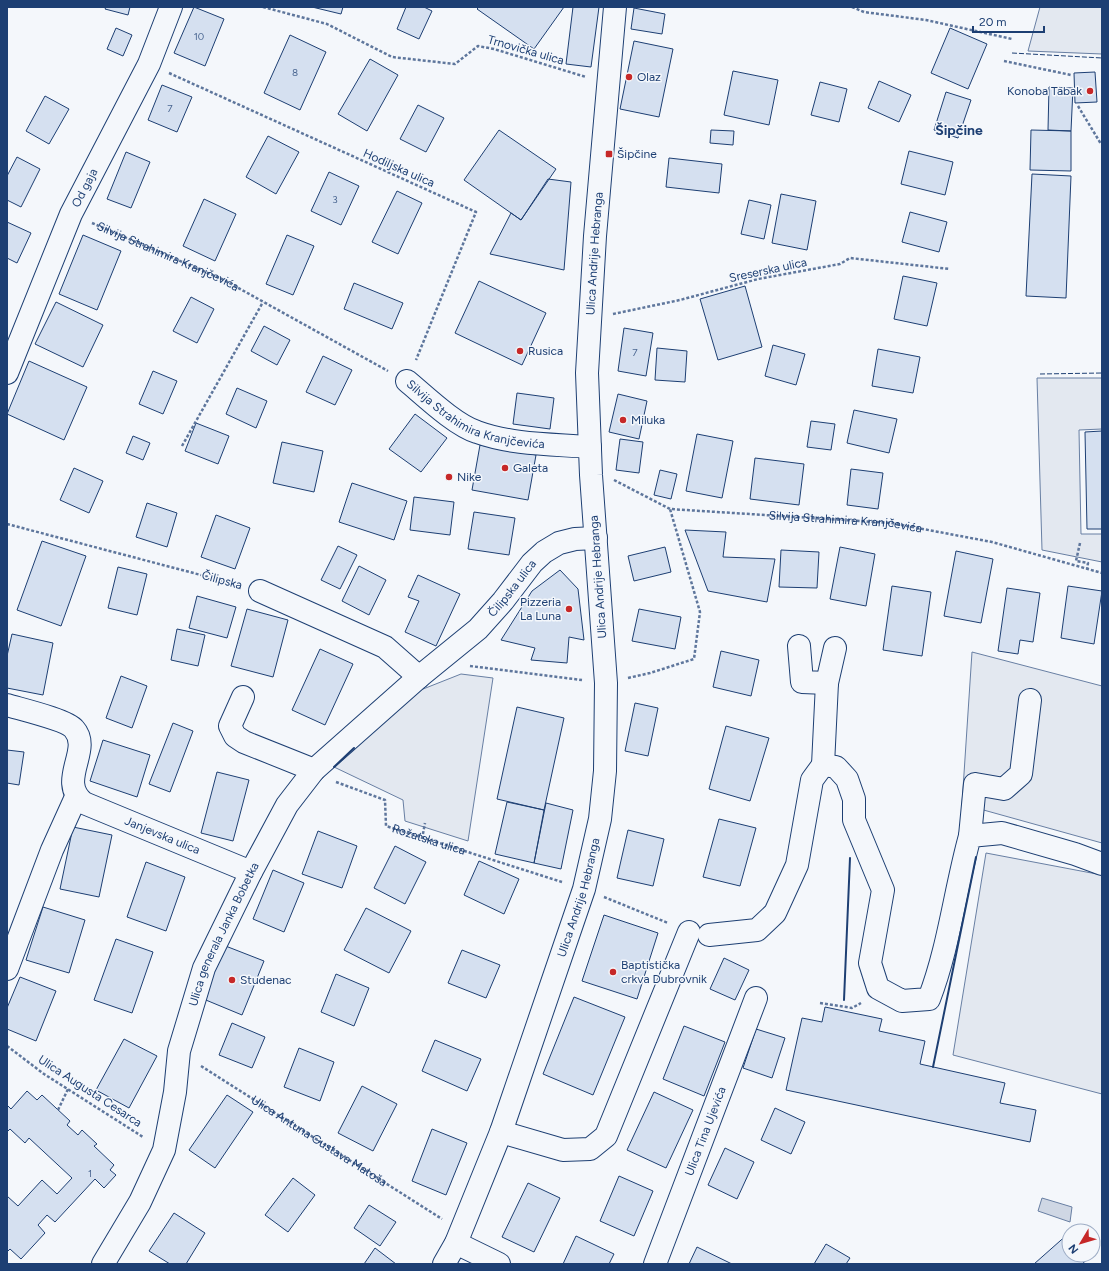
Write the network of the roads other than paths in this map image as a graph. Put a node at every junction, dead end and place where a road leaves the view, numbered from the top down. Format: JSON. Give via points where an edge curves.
{"nodes":[{"id":1,"x":171,"y":7,"type":"edge"},
{"id":2,"x":615,"y":7,"type":"edge"},
{"id":3,"x":7,"y":373,"type":"edge"},
{"id":4,"x":407,"y":381,"type":"road end"},
{"id":5,"x":590,"y":447,"type":"junction"},
{"id":6,"x":596,"y":538,"type":"junction"},
{"id":7,"x":260,"y":591,"type":"road end"},
{"id":8,"x":799,"y":646,"type":"dead end"},
{"id":9,"x":835,"y":648,"type":"dead end"},
{"id":10,"x":440,"y":660,"type":"joint"},
{"id":11,"x":419,"y":677,"type":"junction"},
{"id":12,"x":827,"y":683,"type":"junction"},
{"id":13,"x":243,"y":697,"type":"dead end"},
{"id":14,"x":1030,"y":700,"type":"dead end"},
{"id":15,"x":7,"y":705,"type":"edge"},
{"id":16,"x":823,"y":765,"type":"junction"},
{"id":17,"x":314,"y":770,"type":"junction"},
{"id":18,"x":76,"y":797,"type":"junction"},
{"id":19,"x":970,"y":836,"type":"junction"},
{"id":20,"x":1102,"y":864,"type":"edge"},
{"id":21,"x":251,"y":872,"type":"junction"},
{"id":22,"x":7,"y":969,"type":"edge"},
{"id":23,"x":756,"y":998,"type":"dead end"},
{"id":24,"x":501,"y":1132,"type":"junction"},
{"id":25,"x":458,"y":1237,"type":"junction"},
{"id":26,"x":103,"y":1264,"type":"edge"},
{"id":27,"x":444,"y":1264,"type":"edge"},
{"id":28,"x":499,"y":1264,"type":"edge"},
{"id":29,"x":655,"y":1264,"type":"edge"}],
"edges":[{"from":1,"to":3,"type":"street","name":"Od gaja","via":[[149,64],[71,214]]},
{"from":2,"to":5,"type":"street","name":"Ulica Andrije Hebranga","via":[[595,236],[587,373]]},
{"from":4,"to":5,"type":"street","name":"Silvija Strahimira Kranjčevića","via":[[446,413],[476,432],[521,442]]},
{"from":5,"to":6,"type":"street","name":"Ulica Andrije Hebranga"},
{"from":6,"to":10,"type":"street","name":"Čilipska ulica","via":[[575,539],[544,552],[478,629]]},
{"from":6,"to":24,"type":"street","name":"Ulica Andrije Hebranga","via":[[606,683],[605,771],[600,819],[584,889]]},
{"from":7,"to":11,"type":"street","via":[[385,647]]},
{"from":8,"to":12,"type":"street","via":[[802,682]]},
{"from":9,"to":12,"type":"street"},
{"from":10,"to":11,"type":"street","name":"Ulica generala Janka Bobetka"},
{"from":11,"to":17,"type":"street","name":"Ulica generala Janka Bobetka"},
{"from":12,"to":16,"type":"street"},
{"from":13,"to":17,"type":"street","via":[[230,726],[235,736]]},
{"from":14,"to":19,"type":"street","via":[[1021,774],[1004,789],[975,784]]},
{"from":15,"to":18,"type":"street","via":[[74,728],[80,740],[72,787]]},
{"from":16,"to":19,"type":"street","via":[[836,767],[847,779],[854,799],[854,820],[883,890],[870,963],[878,988],[902,1001],[929,999],[940,972],[958,879]]},
{"from":16,"to":24,"type":"street","via":[[812,780],[797,865],[775,913],[757,930],[699,933],[606,1136],[590,1149],[563,1150]]},
{"from":17,"to":21,"type":"street","name":"Ulica generala Janka Bobetka","via":[[287,806]]},
{"from":18,"to":21,"type":"street","name":"Janjevska ulica","via":[[84,804]]},
{"from":18,"to":22,"type":"street","via":[[52,850]]},
{"from":19,"to":20,"type":"street","via":[[1002,833]]},
{"from":21,"to":26,"type":"street","name":"Ulica generala Janka Bobetka","via":[[204,968],[179,1051],[175,1092],[164,1150],[140,1202]]},
{"from":23,"to":29,"type":"street","name":"Ulica Tina Ujevića"},
{"from":24,"to":25,"type":"street","name":"Ulica Andrije Hebranga"},
{"from":25,"to":27,"type":"street","name":"Ulica Andrije Hebranga"},
{"from":25,"to":28,"type":"street"}]}
